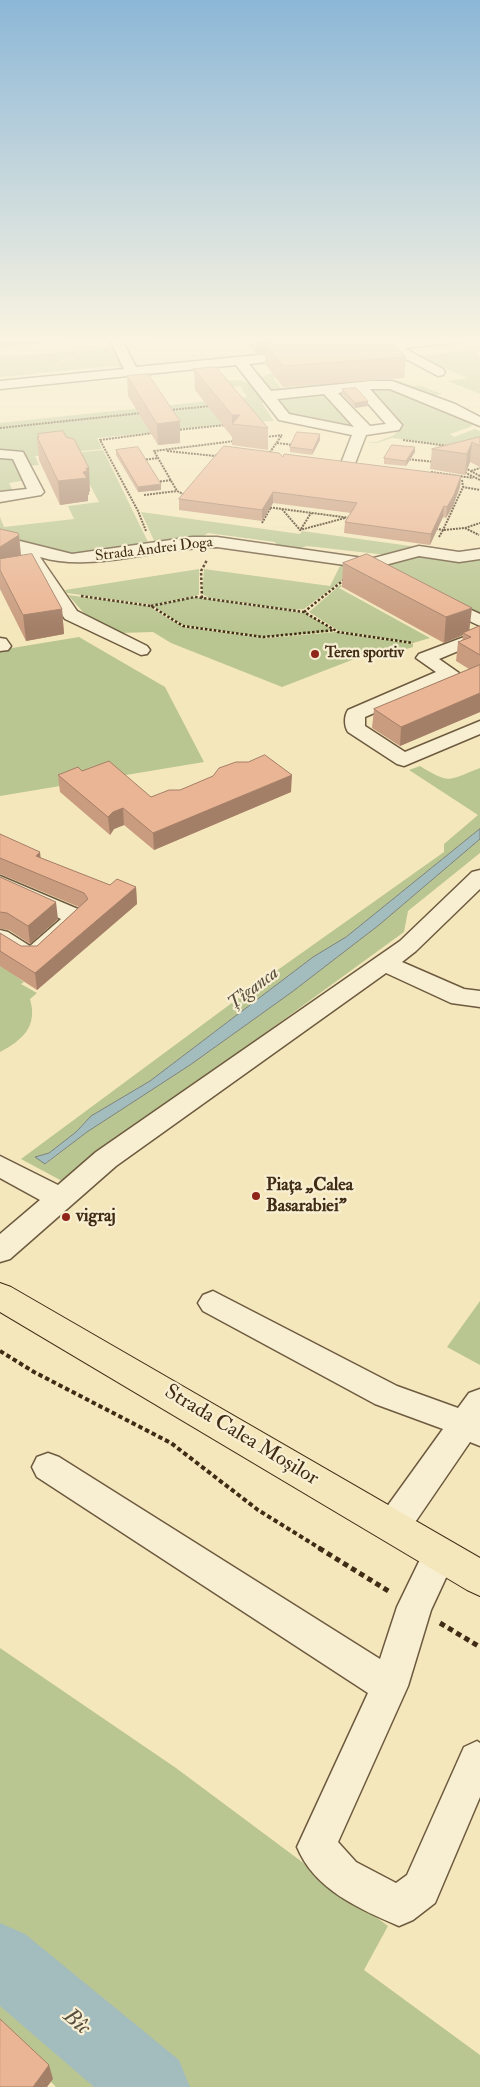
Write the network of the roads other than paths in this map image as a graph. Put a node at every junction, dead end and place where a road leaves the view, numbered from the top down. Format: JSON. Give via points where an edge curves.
{"nodes":[{"id":1,"x":362,"y":433,"type":"edge"},
{"id":2,"x":0,"y":454,"type":"edge"},
{"id":3,"x":329,"y":463,"type":"edge"},
{"id":4,"x":347,"y":466,"type":"junction"},
{"id":5,"x":365,"y":468,"type":"edge"},
{"id":6,"x":0,"y":496,"type":"edge"},
{"id":7,"x":0,"y":541,"type":"edge"},
{"id":8,"x":24,"y":547,"type":"junction"},
{"id":9,"x":480,"y":554,"type":"edge"},
{"id":10,"x":368,"y":564,"type":"junction"},
{"id":11,"x":395,"y":577,"type":"edge"},
{"id":12,"x":429,"y":595,"type":"edge"},
{"id":13,"x":480,"y":621,"type":"edge"},
{"id":14,"x":480,"y":636,"type":"edge"},
{"id":15,"x":141,"y":650,"type":"dead end"},
{"id":16,"x":480,"y":728,"type":"edge"},
{"id":17,"x":480,"y":877,"type":"edge"},
{"id":18,"x":5,"y":891,"type":"edge"},
{"id":19,"x":0,"y":937,"type":"edge"},
{"id":20,"x":384,"y":963,"type":"junction"},
{"id":21,"x":480,"y":999,"type":"edge"},
{"id":22,"x":0,"y":1166,"type":"edge"},
{"id":23,"x":61,"y":1199,"type":"junction"},
{"id":24,"x":0,"y":1251,"type":"edge"},
{"id":25,"x":0,"y":1296,"type":"edge"},
{"id":26,"x":213,"y":1303,"type":"dead end"},
{"id":27,"x":475,"y":1420,"type":"edge"},
{"id":28,"x":48,"y":1467,"type":"dead end"},
{"id":29,"x":393,"y":1526,"type":"junction"},
{"id":30,"x":440,"y":1554,"type":"junction"},
{"id":31,"x":480,"y":1578,"type":"edge"},
{"id":32,"x":390,"y":1686,"type":"junction"},
{"id":33,"x":477,"y":1760,"type":"dead end"}],
"edges":[{"from":1,"to":4,"type":"street"},
{"from":2,"to":6,"type":"street","via":[[18,455],[36,492]]},
{"from":3,"to":4,"type":"street"},
{"from":4,"to":5,"type":"street"},
{"from":7,"to":8,"type":"street","name":"Strada Andrei Doga"},
{"from":8,"to":10,"type":"street","name":"Strada Andrei Doga","via":[[72,559],[192,542],[217,542]]},
{"from":8,"to":15,"type":"street","via":[[71,615]]},
{"from":9,"to":10,"type":"street","via":[[459,557],[419,551]]},
{"from":10,"to":11,"type":"street"},
{"from":12,"to":13,"type":"street"},
{"from":14,"to":16,"type":"street","via":[[425,658],[450,673],[355,714],[356,728],[404,760]]},
{"from":17,"to":20,"type":"street","via":[[408,946]]},
{"from":18,"to":19,"type":"street","via":[[77,916],[31,957]]},
{"from":20,"to":21,"type":"street","via":[[460,997]]},
{"from":20,"to":23,"type":"street","via":[[106,1159]]},
{"from":22,"to":23,"type":"street"},
{"from":23,"to":24,"type":"street"},
{"from":25,"to":29,"type":"main road","name":"Strada Calea Moșilor"},
{"from":26,"to":27,"type":"street","via":[[386,1395]]},
{"from":27,"to":29,"type":"street"},
{"from":28,"to":32,"type":"street"},
{"from":29,"to":30,"type":"main road","name":"Strada Calea Moșilor"},
{"from":30,"to":31,"type":"main road","name":"Strada Calea Moșilor"},
{"from":30,"to":32,"type":"street","via":[[414,1606]]},
{"from":32,"to":33,"type":"street","via":[[316,1847],[342,1876],[398,1906],[421,1889]]}]}
